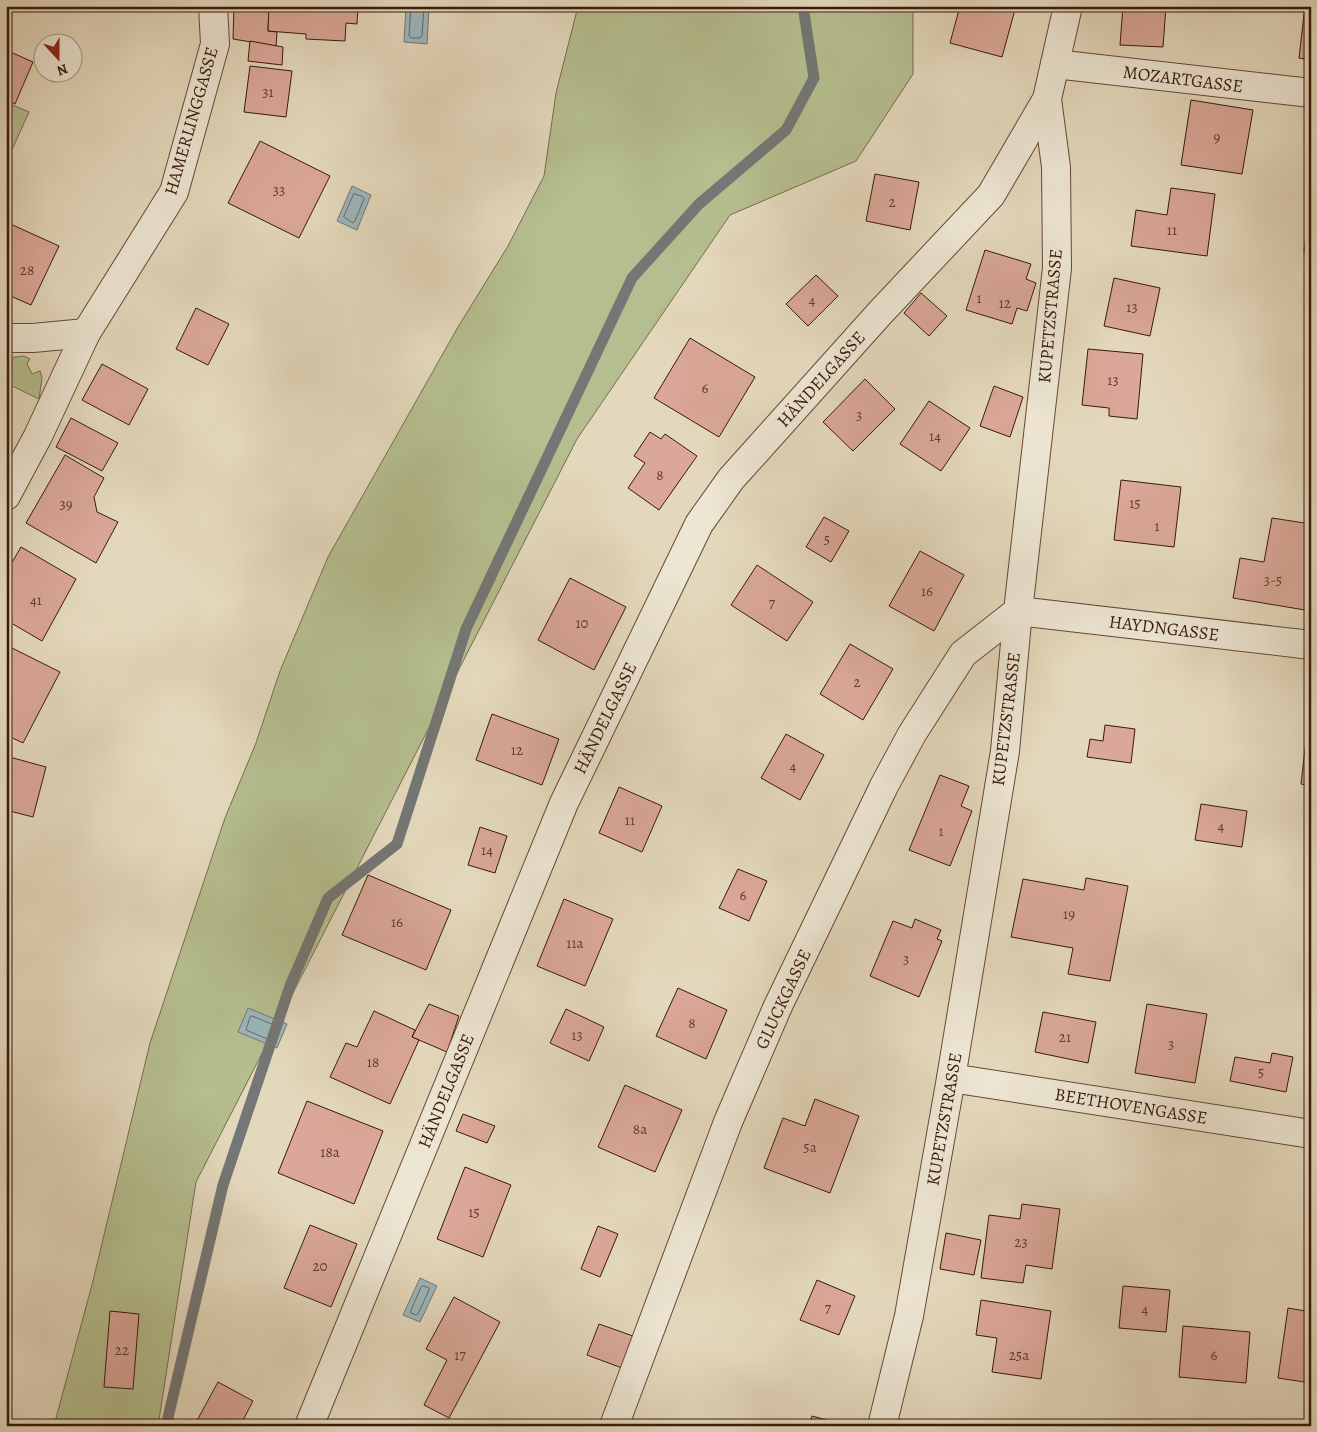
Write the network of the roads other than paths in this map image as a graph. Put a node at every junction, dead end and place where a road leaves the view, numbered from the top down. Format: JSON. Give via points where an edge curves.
{"nodes":[{"id":1,"x":214,"y":6,"type":"edge"},
{"id":2,"x":1068,"y":6,"type":"edge"},
{"id":3,"x":1055,"y":64,"type":"junction"},
{"id":4,"x":1311,"y":93,"type":"edge"},
{"id":5,"x":1046,"y":99,"type":"junction"},
{"id":6,"x":86,"y":333,"type":"junction"},
{"id":7,"x":6,"y":338,"type":"edge"},
{"id":8,"x":6,"y":496,"type":"edge"},
{"id":9,"x":1018,"y":611,"type":"junction"},
{"id":10,"x":1311,"y":645,"type":"edge"},
{"id":11,"x":951,"y":1078,"type":"junction"},
{"id":12,"x":1311,"y":1134,"type":"edge"},
{"id":13,"x":309,"y":1426,"type":"edge"},
{"id":14,"x":614,"y":1426,"type":"edge"},
{"id":15,"x":882,"y":1426,"type":"edge"}],
"edges":[{"from":1,"to":6,"type":"street","name":"HAMERLINGGASSE","via":[[215,44],[174,192]]},
{"from":2,"to":3,"type":"street","name":"KUPETZSTRASSE"},
{"from":3,"to":4,"type":"street","name":"MOZARTGASSE"},
{"from":3,"to":5,"type":"street","name":"KUPETZSTRASSE"},
{"from":5,"to":9,"type":"street","name":"KUPETZSTRASSE","via":[[1056,166],[1057,268]]},
{"from":5,"to":13,"type":"street","name":"HÄNDELGASSE","via":[[991,195],[731,479],[700,524],[564,804]]},
{"from":6,"to":7,"type":"street"},
{"from":6,"to":8,"type":"street","name":"HAMERLINGGASSE"},
{"from":9,"to":10,"type":"street","name":"HAYDNGASSE"},
{"from":9,"to":11,"type":"street","name":"KUPETZSTRASSE","via":[[1005,751]]},
{"from":9,"to":14,"type":"street","name":"GLUCKGASSE","via":[[962,654],[884,786],[778,1006],[728,1122]]},
{"from":11,"to":12,"type":"street","name":"BEETHOVENGASSE"},
{"from":11,"to":15,"type":"street","name":"KUPETZSTRASSE","via":[[910,1316]]}]}
